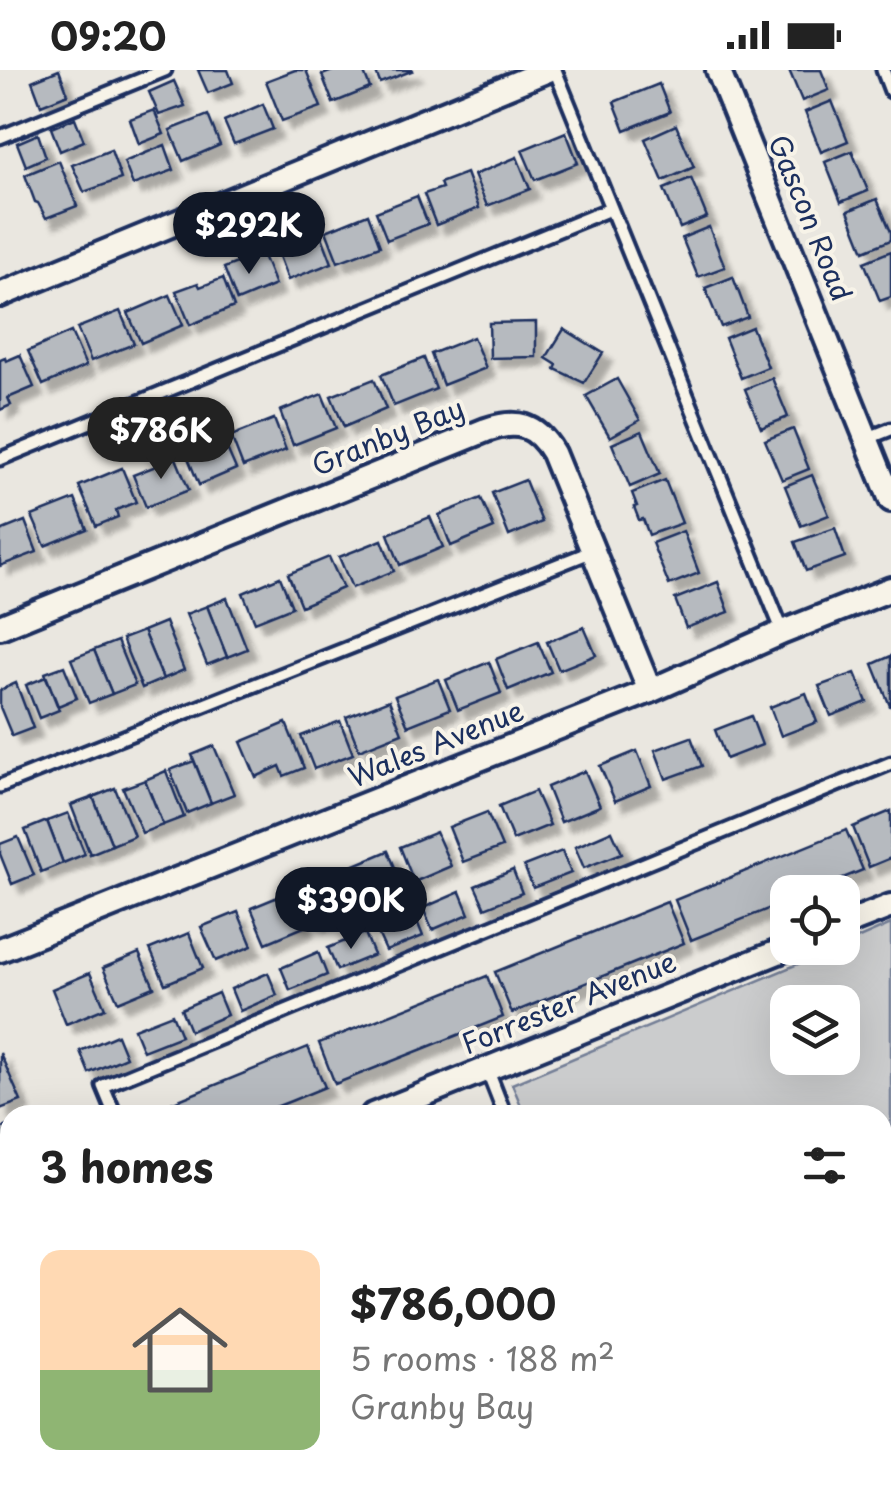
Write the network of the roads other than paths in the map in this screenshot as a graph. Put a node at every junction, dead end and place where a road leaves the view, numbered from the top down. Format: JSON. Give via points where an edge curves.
{"nodes":[{"id":1,"x":165,"y":70,"type":"edge"},
{"id":2,"x":552,"y":70,"type":"edge"},
{"id":3,"x":718,"y":70,"type":"edge"},
{"id":4,"x":883,"y":70,"type":"edge"},
{"id":5,"x":891,"y":90,"type":"edge"},
{"id":6,"x":0,"y":138,"type":"edge"},
{"id":7,"x":610,"y":209,"type":"junction"},
{"id":8,"x":0,"y":295,"type":"edge"},
{"id":9,"x":891,"y":429,"type":"edge"},
{"id":10,"x":866,"y":440,"type":"junction"},
{"id":11,"x":0,"y":459,"type":"edge"},
{"id":12,"x":891,"y":500,"type":"edge"},
{"id":13,"x":593,"y":550,"type":"junction"},
{"id":14,"x":891,"y":588,"type":"edge"},
{"id":15,"x":0,"y":626,"type":"edge"},
{"id":16,"x":784,"y":632,"type":"junction"},
{"id":17,"x":650,"y":691,"type":"junction"},
{"id":18,"x":891,"y":763,"type":"edge"},
{"id":19,"x":0,"y":786,"type":"edge"},
{"id":20,"x":891,"y":906,"type":"edge"},
{"id":21,"x":860,"y":919,"type":"edge"},
{"id":22,"x":0,"y":950,"type":"edge"},
{"id":23,"x":770,"y":955,"type":"edge"},
{"id":24,"x":487,"y":1069,"type":"junction"},
{"id":25,"x":110,"y":1105,"type":"edge"},
{"id":26,"x":398,"y":1105,"type":"edge"},
{"id":27,"x":501,"y":1105,"type":"edge"}],
"edges":[{"from":1,"to":6,"type":"lane"},
{"from":2,"to":7,"type":"lane"},
{"from":2,"to":8,"type":"street"},
{"from":3,"to":10,"type":"street","name":"Gascon Road"},
{"from":4,"to":5,"type":"lane"},
{"from":7,"to":11,"type":"lane"},
{"from":7,"to":16,"type":"lane"},
{"from":9,"to":10,"type":"lane"},
{"from":10,"to":12,"type":"street","name":"Gascon Road"},
{"from":13,"to":15,"type":"street","name":"Granby Bay","via":[[547,443],[528,427],[503,424]]},
{"from":13,"to":17,"type":"street","name":"Granby Bay"},
{"from":13,"to":19,"type":"lane"},
{"from":14,"to":16,"type":"street","name":"Wales Avenue"},
{"from":16,"to":17,"type":"street","name":"Wales Avenue"},
{"from":17,"to":22,"type":"street","name":"Wales Avenue"},
{"from":18,"to":25,"type":"lane","via":[[103,1086]]},
{"from":20,"to":21,"type":"street"},
{"from":23,"to":24,"type":"street","name":"Forrester Avenue"},
{"from":24,"to":26,"type":"street","name":"Forrester Avenue"},
{"from":24,"to":27,"type":"lane"}]}
